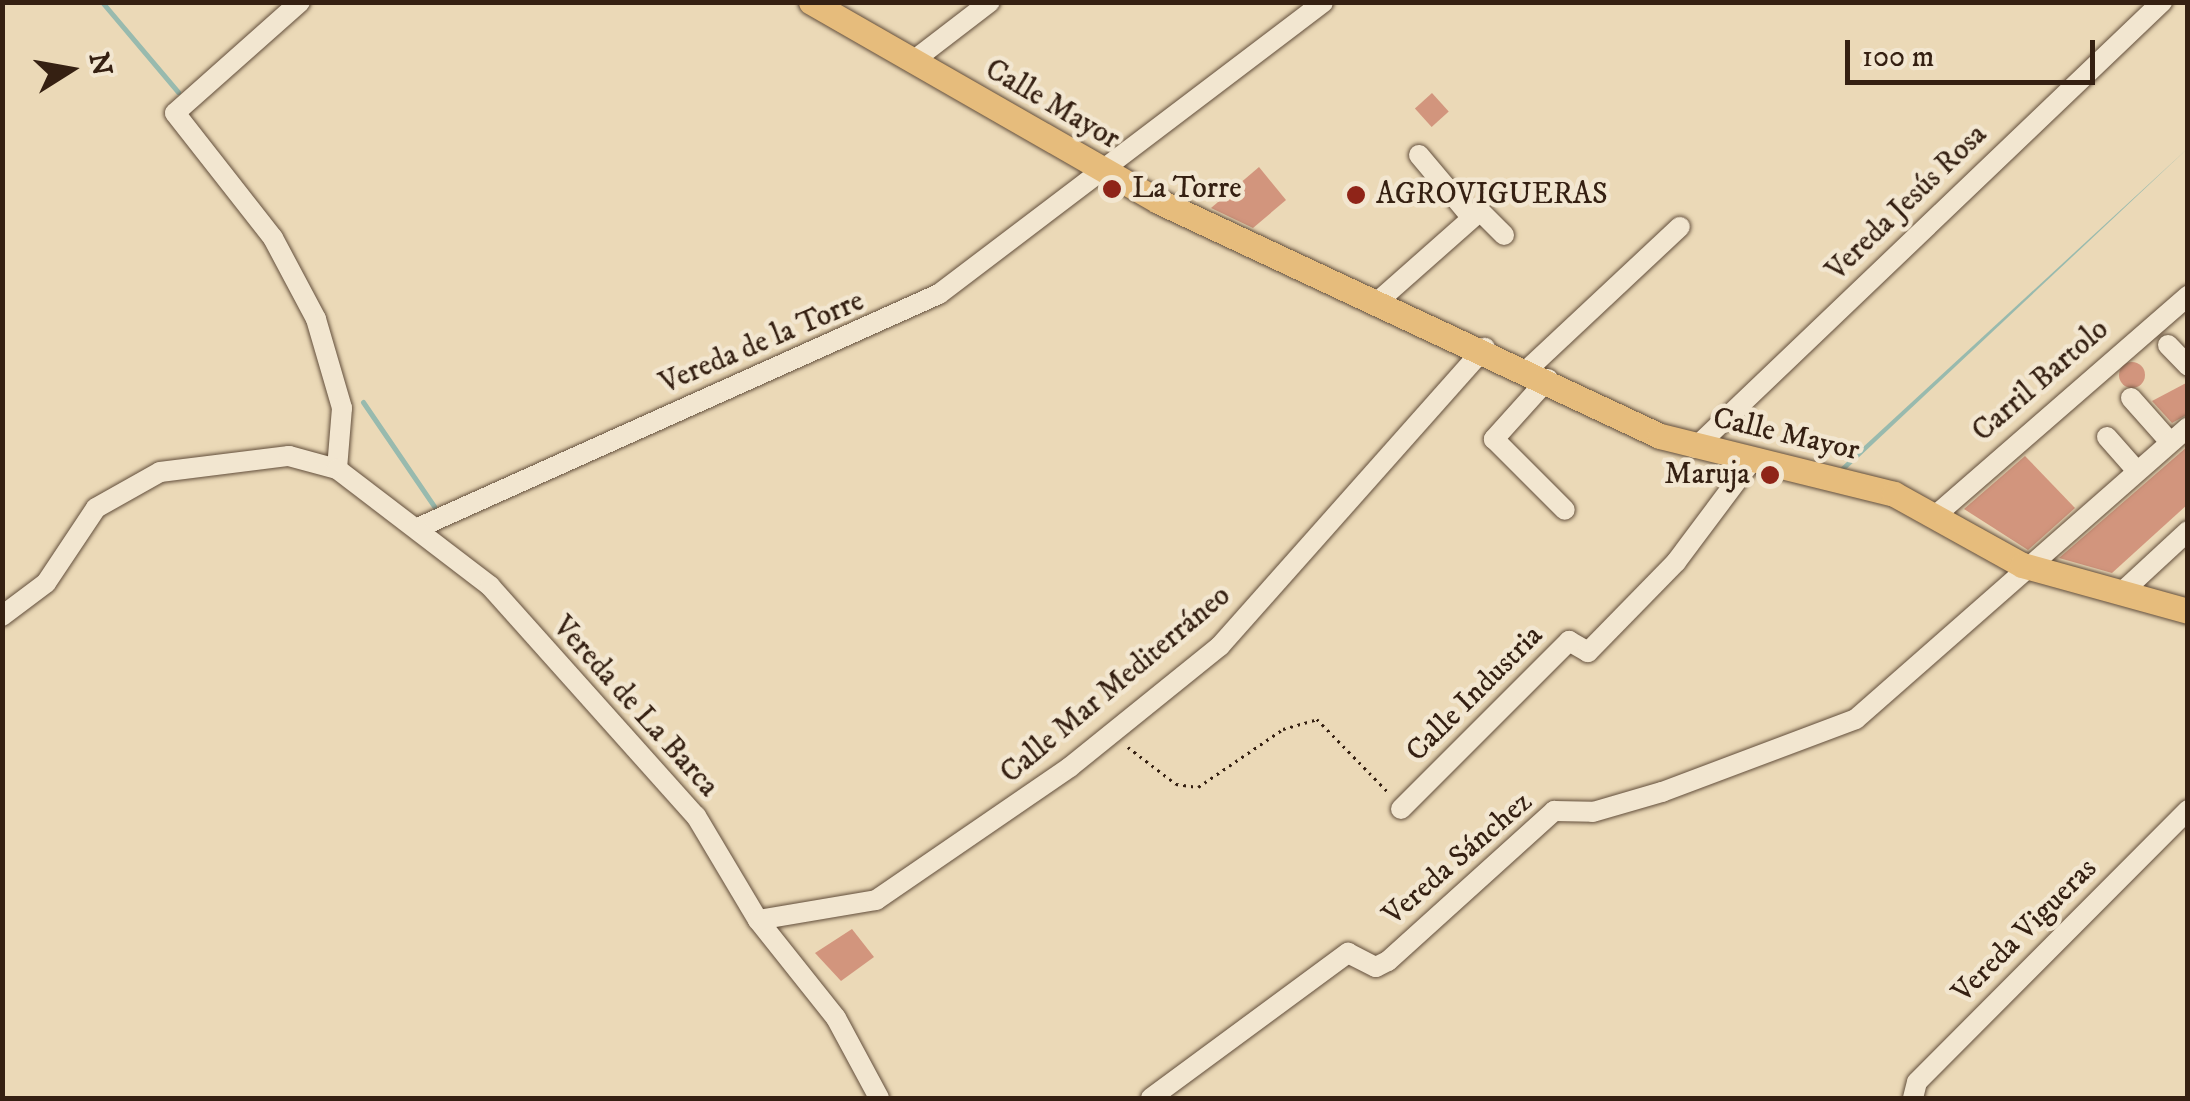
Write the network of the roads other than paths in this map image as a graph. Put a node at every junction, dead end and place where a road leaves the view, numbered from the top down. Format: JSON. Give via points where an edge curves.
{"nodes":[{"id":1,"x":300,"y":2,"type":"edge"},
{"id":2,"x":812,"y":2,"type":"edge"},
{"id":3,"x":990,"y":2,"type":"edge"},
{"id":4,"x":1323,"y":2,"type":"edge"},
{"id":5,"x":2162,"y":2,"type":"edge"},
{"id":6,"x":913,"y":62,"type":"junction"},
{"id":7,"x":1420,"y":156,"type":"dead end"},
{"id":8,"x":1101,"y":172,"type":"junction"},
{"id":9,"x":1472,"y":218,"type":"junction"},
{"id":10,"x":1680,"y":227,"type":"dead end"},
{"id":11,"x":1504,"y":235,"type":"dead end"},
{"id":12,"x":2188,"y":296,"type":"edge"},
{"id":13,"x":1375,"y":304,"type":"junction"},
{"id":14,"x":2168,"y":345,"type":"dead end"},
{"id":15,"x":1485,"y":348,"type":"junction"},
{"id":16,"x":2188,"y":366,"type":"edge"},
{"id":17,"x":1538,"y":374,"type":"junction"},
{"id":18,"x":2131,"y":398,"type":"dead end"},
{"id":19,"x":2188,"y":426,"type":"edge"},
{"id":20,"x":2108,"y":437,"type":"dead end"},
{"id":21,"x":2170,"y":442,"type":"junction"},
{"id":22,"x":1695,"y":448,"type":"junction"},
{"id":23,"x":1750,"y":463,"type":"junction"},
{"id":24,"x":337,"y":468,"type":"junction"},
{"id":25,"x":2137,"y":471,"type":"junction"},
{"id":26,"x":1565,"y":510,"type":"dead end"},
{"id":27,"x":1936,"y":515,"type":"junction"},
{"id":28,"x":420,"y":527,"type":"junction"},
{"id":29,"x":2188,"y":531,"type":"edge"},
{"id":30,"x":2022,"y":565,"type":"junction"},
{"id":31,"x":2122,"y":592,"type":"junction"},
{"id":32,"x":2188,"y":611,"type":"edge"},
{"id":33,"x":2,"y":616,"type":"edge"},
{"id":34,"x":1400,"y":809,"type":"road end"},
{"id":35,"x":2188,"y":810,"type":"edge"},
{"id":36,"x":758,"y":920,"type":"junction"},
{"id":37,"x":879,"y":1098,"type":"edge"},
{"id":38,"x":1151,"y":1098,"type":"edge"},
{"id":39,"x":1913,"y":1098,"type":"edge"}],
"edges":[{"from":1,"to":24,"type":"street","via":[[174,112],[273,238],[316,319],[342,408]]},
{"from":2,"to":6,"type":"main road","name":"Calle Mayor"},
{"from":3,"to":6,"type":"street"},
{"from":4,"to":8,"type":"street","name":"Vereda de la Torre"},
{"from":5,"to":22,"type":"street","name":"Vereda Jesús Rosa"},
{"from":6,"to":8,"type":"main road","name":"Calle Mayor"},
{"from":7,"to":9,"type":"street"},
{"from":8,"to":13,"type":"main road","name":"Calle Mayor"},
{"from":8,"to":28,"type":"street","name":"Vereda de la Torre","via":[[1004,252],[891,321]]},
{"from":9,"to":11,"type":"street","via":[[1480,211]]},
{"from":9,"to":13,"type":"street"},
{"from":10,"to":17,"type":"street"},
{"from":12,"to":27,"type":"street","name":"Carril Bartolo"},
{"from":13,"to":15,"type":"main road","name":"Calle Mayor"},
{"from":14,"to":16,"type":"street"},
{"from":15,"to":17,"type":"main road","name":"Calle Mayor"},
{"from":15,"to":36,"type":"street","name":"Calle Mar Mediterráneo","via":[[1220,646],[1112,733],[876,900]]},
{"from":17,"to":22,"type":"main road","name":"Calle Mayor"},
{"from":17,"to":26,"type":"street","via":[[1494,439]]},
{"from":18,"to":21,"type":"street"},
{"from":19,"to":21,"type":"street"},
{"from":20,"to":25,"type":"street"},
{"from":21,"to":25,"type":"street"},
{"from":22,"to":23,"type":"main road","name":"Calle Mayor"},
{"from":23,"to":27,"type":"main road","name":"Calle Mayor","via":[[1881,490]]},
{"from":23,"to":34,"type":"street","name":"Calle Industria","via":[[1676,562],[1588,652],[1569,642]]},
{"from":24,"to":28,"type":"street","name":"Vereda de La Barca"},
{"from":24,"to":33,"type":"street","via":[[289,456],[160,472],[96,508],[46,583]]},
{"from":25,"to":30,"type":"street"},
{"from":27,"to":30,"type":"main road","name":"Calle Mayor"},
{"from":28,"to":36,"type":"street","name":"Vereda de La Barca","via":[[490,586],[696,816]]},
{"from":29,"to":31,"type":"street"},
{"from":30,"to":31,"type":"main road","name":"Calle Mayor"},
{"from":30,"to":38,"type":"street","name":"Vereda Sánchez","via":[[1919,672],[1856,720],[1662,792],[1593,812],[1554,811],[1388,961],[1376,967],[1348,953]]},
{"from":31,"to":32,"type":"main road","name":"Calle Mayor"},
{"from":35,"to":39,"type":"street","name":"Vereda Vigueras","via":[[1917,1082]]},
{"from":36,"to":37,"type":"street","name":"Vereda de La Barca","via":[[836,1018]]}]}
